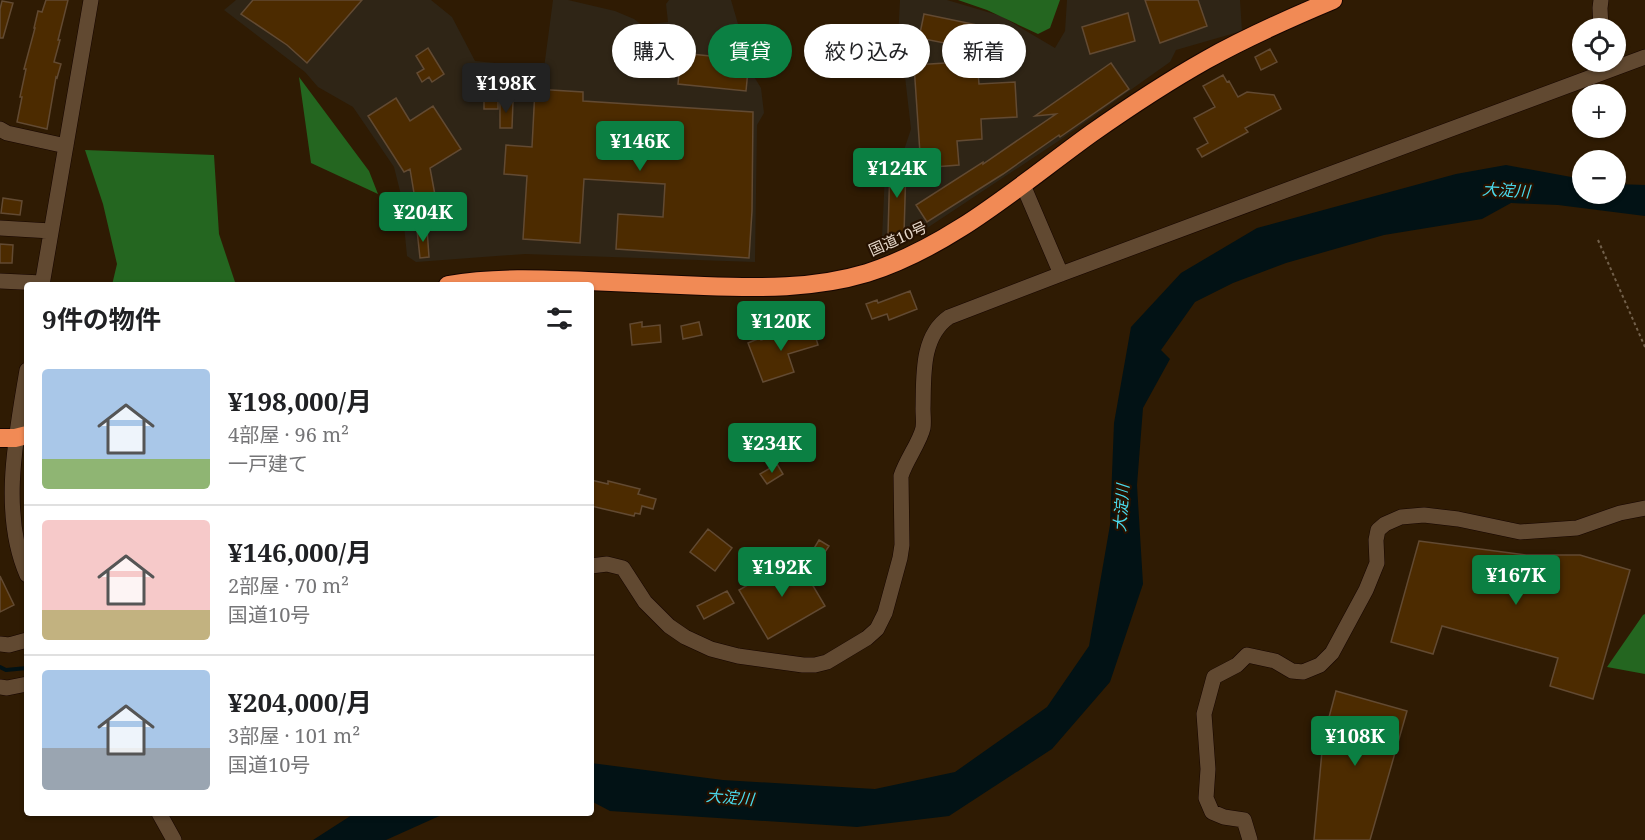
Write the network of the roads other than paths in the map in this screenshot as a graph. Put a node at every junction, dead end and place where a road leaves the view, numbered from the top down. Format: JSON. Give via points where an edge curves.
{"nodes":[{"id":1,"x":91,"y":0,"type":"edge"},
{"id":2,"x":1333,"y":0,"type":"edge"},
{"id":3,"x":1601,"y":0,"type":"edge"},
{"id":4,"x":1600,"y":18,"type":"edge"},
{"id":5,"x":1645,"y":57,"type":"edge"},
{"id":6,"x":1626,"y":62,"type":"edge"},
{"id":7,"x":1596,"y":72,"type":"edge"},
{"id":8,"x":0,"y":129,"type":"edge"},
{"id":9,"x":66,"y":146,"type":"junction"},
{"id":10,"x":1023,"y":185,"type":"junction"},
{"id":11,"x":0,"y":228,"type":"edge"},
{"id":12,"x":51,"y":231,"type":"junction"},
{"id":13,"x":1062,"y":274,"type":"junction"},
{"id":14,"x":0,"y":281,"type":"edge"},
{"id":15,"x":42,"y":282,"type":"edge"},
{"id":16,"x":466,"y":282,"type":"edge"},
{"id":17,"x":24,"y":283,"type":"edge"},
{"id":18,"x":24,"y":385,"type":"edge"},
{"id":19,"x":14,"y":437,"type":"edge"},
{"id":20,"x":1645,"y":508,"type":"edge"},
{"id":21,"x":594,"y":566,"type":"edge"},
{"id":22,"x":24,"y":567,"type":"edge"},
{"id":23,"x":24,"y":640,"type":"edge"},
{"id":24,"x":0,"y":644,"type":"edge"},
{"id":25,"x":24,"y":685,"type":"edge"},
{"id":26,"x":0,"y":687,"type":"edge"},
{"id":27,"x":161,"y":816,"type":"edge"},
{"id":28,"x":174,"y":840,"type":"edge"},
{"id":29,"x":1250,"y":840,"type":"edge"}],
"edges":[{"from":1,"to":9,"type":"street"},
{"from":2,"to":10,"type":"highway","name":"国道10号","via":[[1245,40],[1164,84]]},
{"from":3,"to":4,"type":"street"},
{"from":5,"to":6,"type":"street"},
{"from":7,"to":13,"type":"street"},
{"from":8,"to":9,"type":"street"},
{"from":9,"to":12,"type":"street"},
{"from":10,"to":13,"type":"street"},
{"from":10,"to":16,"type":"highway","name":"国道10号","via":[[954,232],[915,253],[867,272],[819,284],[737,287],[530,279]]},
{"from":11,"to":12,"type":"street"},
{"from":12,"to":15,"type":"street"},
{"from":13,"to":21,"type":"street","via":[[949,317],[934,333],[924,369],[922,429],[901,476],[900,558],[885,613],[867,638],[815,665],[711,649],[669,626],[645,602],[623,568]]},
{"from":14,"to":17,"type":"street"},
{"from":18,"to":19,"type":"street"},
{"from":19,"to":22,"type":"street","via":[[9,507],[11,528]]},
{"from":20,"to":29,"type":"street","via":[[1577,528],[1520,532],[1424,515],[1401,517],[1385,524],[1378,530],[1377,563],[1366,590],[1332,653],[1320,665],[1303,672],[1248,655],[1214,677],[1204,714],[1206,798],[1212,812],[1244,820]]},
{"from":23,"to":24,"type":"street"},
{"from":25,"to":26,"type":"street"},
{"from":27,"to":28,"type":"street"}]}
